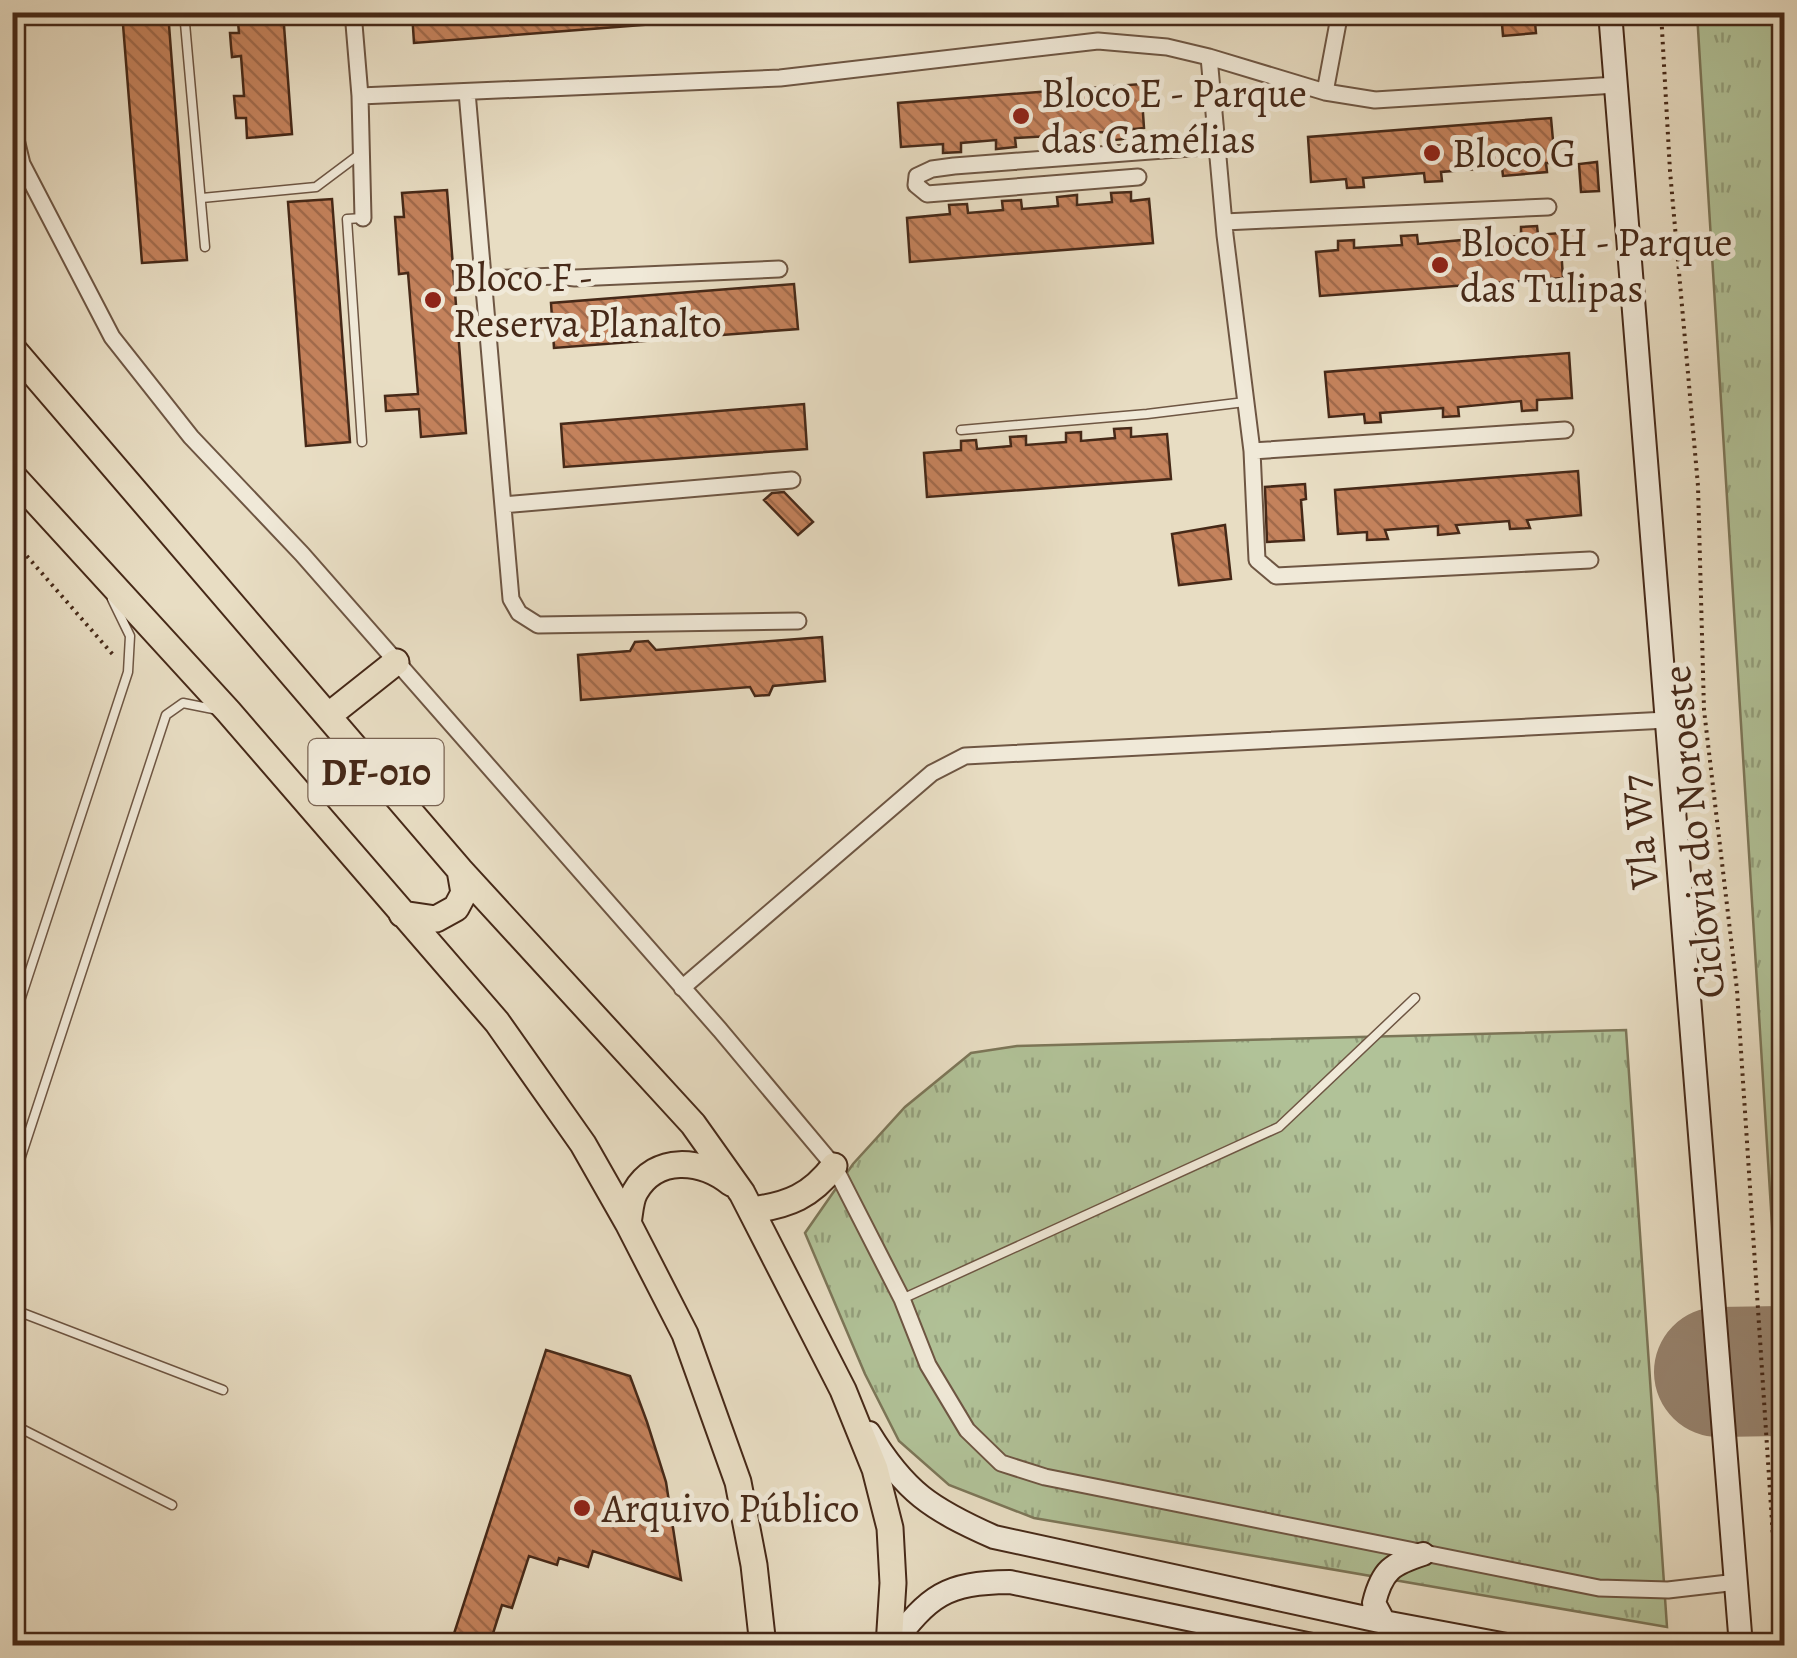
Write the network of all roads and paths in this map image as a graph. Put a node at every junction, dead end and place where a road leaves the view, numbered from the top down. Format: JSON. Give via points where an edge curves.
{"nodes":[{"id":1,"x":184,"y":12,"type":"edge"},
{"id":2,"x":352,"y":12,"type":"edge"},
{"id":3,"x":1340,"y":12,"type":"edge"},
{"id":4,"x":1610,"y":12,"type":"edge"},
{"id":5,"x":1661,"y":12,"type":"edge"},
{"id":6,"x":1209,"y":57,"type":"junction"},
{"id":7,"x":1616,"y":85,"type":"junction"},
{"id":8,"x":467,"y":92,"type":"junction"},
{"id":9,"x":1324,"y":92,"type":"junction"},
{"id":10,"x":360,"y":96,"type":"junction"},
{"id":11,"x":12,"y":123,"type":"edge"},
{"id":12,"x":1217,"y":146,"type":"junction"},
{"id":13,"x":360,"y":154,"type":"junction"},
{"id":14,"x":1138,"y":177,"type":"dead end"},
{"id":15,"x":202,"y":198,"type":"junction"},
{"id":16,"x":1548,"y":207,"type":"dead end"},
{"id":17,"x":363,"y":218,"type":"joint"},
{"id":18,"x":1224,"y":222,"type":"junction"},
{"id":19,"x":205,"y":247,"type":"dead end"},
{"id":20,"x":779,"y":269,"type":"dead end"},
{"id":21,"x":483,"y":278,"type":"junction"},
{"id":22,"x":12,"y":348,"type":"edge"},
{"id":23,"x":1246,"y":402,"type":"junction"},
{"id":24,"x":962,"y":430,"type":"dead end"},
{"id":25,"x":1566,"y":430,"type":"dead end"},
{"id":26,"x":362,"y":442,"type":"dead end"},
{"id":27,"x":1252,"y":451,"type":"junction"},
{"id":28,"x":12,"y":475,"type":"edge"},
{"id":29,"x":792,"y":480,"type":"dead end"},
{"id":30,"x":503,"y":504,"type":"junction"},
{"id":31,"x":12,"y":539,"type":"edge"},
{"id":32,"x":1590,"y":560,"type":"dead end"},
{"id":33,"x":99,"y":572,"type":"junction"},
{"id":34,"x":798,"y":621,"type":"dead end"},
{"id":35,"x":396,"y":662,"type":"junction"},
{"id":36,"x":128,"y":672,"type":"junction"},
{"id":37,"x":228,"y":712,"type":"junction"},
{"id":38,"x":328,"y":716,"type":"junction"},
{"id":39,"x":1667,"y":720,"type":"junction"},
{"id":40,"x":460,"y":870,"type":"junction"},
{"id":41,"x":402,"y":914,"type":"junction"},
{"id":42,"x":682,"y":988,"type":"junction"},
{"id":43,"x":1415,"y":998,"type":"dead end"},
{"id":44,"x":12,"y":1025,"type":"edge"},
{"id":45,"x":834,"y":1166,"type":"junction"},
{"id":46,"x":12,"y":1184,"type":"edge"},
{"id":47,"x":747,"y":1202,"type":"junction"},
{"id":48,"x":628,"y":1223,"type":"junction"},
{"id":49,"x":902,"y":1299,"type":"junction"},
{"id":50,"x":12,"y":1309,"type":"edge"},
{"id":51,"x":223,"y":1390,"type":"dead end"},
{"id":52,"x":843,"y":1390,"type":"junction"},
{"id":53,"x":12,"y":1424,"type":"edge"},
{"id":54,"x":172,"y":1505,"type":"dead end"},
{"id":55,"x":1423,"y":1554,"type":"junction"},
{"id":56,"x":1737,"y":1582,"type":"junction"},
{"id":57,"x":1384,"y":1622,"type":"junction"},
{"id":58,"x":1741,"y":1645,"type":"edge"},
{"id":59,"x":763,"y":1646,"type":"edge"},
{"id":60,"x":890,"y":1646,"type":"edge"},
{"id":61,"x":1316,"y":1646,"type":"edge"},
{"id":62,"x":1512,"y":1646,"type":"edge"},
{"id":63,"x":1782,"y":1646,"type":"edge"}],
"edges":[{"from":1,"to":15,"type":"lane"},
{"from":2,"to":10,"type":"street"},
{"from":3,"to":9,"type":"street"},
{"from":4,"to":7,"type":"main road","name":"Vla W7"},
{"from":5,"to":63,"type":"path","name":"Ciclovia do Noroeste","via":[[1698,486],[1704,710],[1737,990]]},
{"from":6,"to":8,"type":"street","via":[[1098,41],[780,78]]},
{"from":6,"to":9,"type":"street"},
{"from":6,"to":12,"type":"street"},
{"from":7,"to":9,"type":"street","via":[[1376,100]]},
{"from":7,"to":39,"type":"main road","name":"Vla W7"},
{"from":8,"to":10,"type":"street"},
{"from":8,"to":21,"type":"street"},
{"from":10,"to":13,"type":"street"},
{"from":11,"to":35,"type":"street","via":[[22,164],[112,336],[192,438]]},
{"from":12,"to":14,"type":"street","via":[[954,166],[918,176],[916,186],[926,194]]},
{"from":12,"to":18,"type":"street"},
{"from":13,"to":15,"type":"lane","via":[[316,187]]},
{"from":13,"to":17,"type":"street"},
{"from":15,"to":19,"type":"lane"},
{"from":16,"to":18,"type":"street"},
{"from":17,"to":26,"type":"lane","via":[[347,219]]},
{"from":18,"to":23,"type":"street"},
{"from":20,"to":21,"type":"street"},
{"from":21,"to":30,"type":"street"},
{"from":22,"to":38,"type":"main road","number":"DF-010"},
{"from":23,"to":24,"type":"lane"},
{"from":23,"to":27,"type":"street"},
{"from":25,"to":27,"type":"street"},
{"from":27,"to":32,"type":"street","via":[[1257,560],[1276,576]]},
{"from":28,"to":33,"type":"main road","number":"DF-010"},
{"from":29,"to":30,"type":"street"},
{"from":30,"to":34,"type":"street","via":[[511,599],[519,614],[538,625]]},
{"from":31,"to":36,"type":"path"},
{"from":33,"to":36,"type":"lane","via":[[130,636]]},
{"from":33,"to":37,"type":"main road","number":"DF-010"},
{"from":35,"to":38,"type":"main road"},
{"from":35,"to":42,"type":"street"},
{"from":36,"to":44,"type":"lane"},
{"from":37,"to":41,"type":"main road","number":"DF-010"},
{"from":37,"to":46,"type":"lane","via":[[183,703],[166,715]]},
{"from":38,"to":40,"type":"main road","number":"DF-010"},
{"from":39,"to":42,"type":"street","via":[[965,756],[932,773]]},
{"from":39,"to":56,"type":"main road","name":"Vla W7"},
{"from":40,"to":41,"type":"main road","via":[[464,893],[456,908],[436,919]]},
{"from":40,"to":47,"type":"main road","number":"DF-010","via":[[693,1124]]},
{"from":41,"to":48,"type":"main road","number":"DF-010","via":[[497,1022]]},
{"from":42,"to":45,"type":"street"},
{"from":43,"to":49,"type":"lane","via":[[1279,1127]]},
{"from":45,"to":47,"type":"main road","via":[[796,1200],[774,1207]]},
{"from":45,"to":49,"type":"street"},
{"from":47,"to":48,"type":"main road","via":[[718,1173],[664,1166],[635,1192]]},
{"from":47,"to":52,"type":"main road","number":"DF-010"},
{"from":48,"to":59,"type":"main road","number":"DF-010","via":[[685,1334],[738,1482]]},
{"from":49,"to":55,"type":"street","via":[[928,1364],[968,1430],[1001,1464]]},
{"from":50,"to":51,"type":"lane"},
{"from":52,"to":57,"type":"main road","via":[[910,1490],[994,1537]]},
{"from":52,"to":60,"type":"main road","number":"DF-010","via":[[890,1528]]},
{"from":53,"to":54,"type":"lane"},
{"from":55,"to":56,"type":"street","via":[[1598,1588],[1668,1590]]},
{"from":55,"to":57,"type":"main road","via":[[1395,1563],[1379,1584],[1374,1603]]},
{"from":56,"to":58,"type":"main road","name":"Vla W7"},
{"from":57,"to":62,"type":"main road"},
{"from":60,"to":61,"type":"main road","via":[[919,1609],[974,1582],[1010,1582]]}]}
